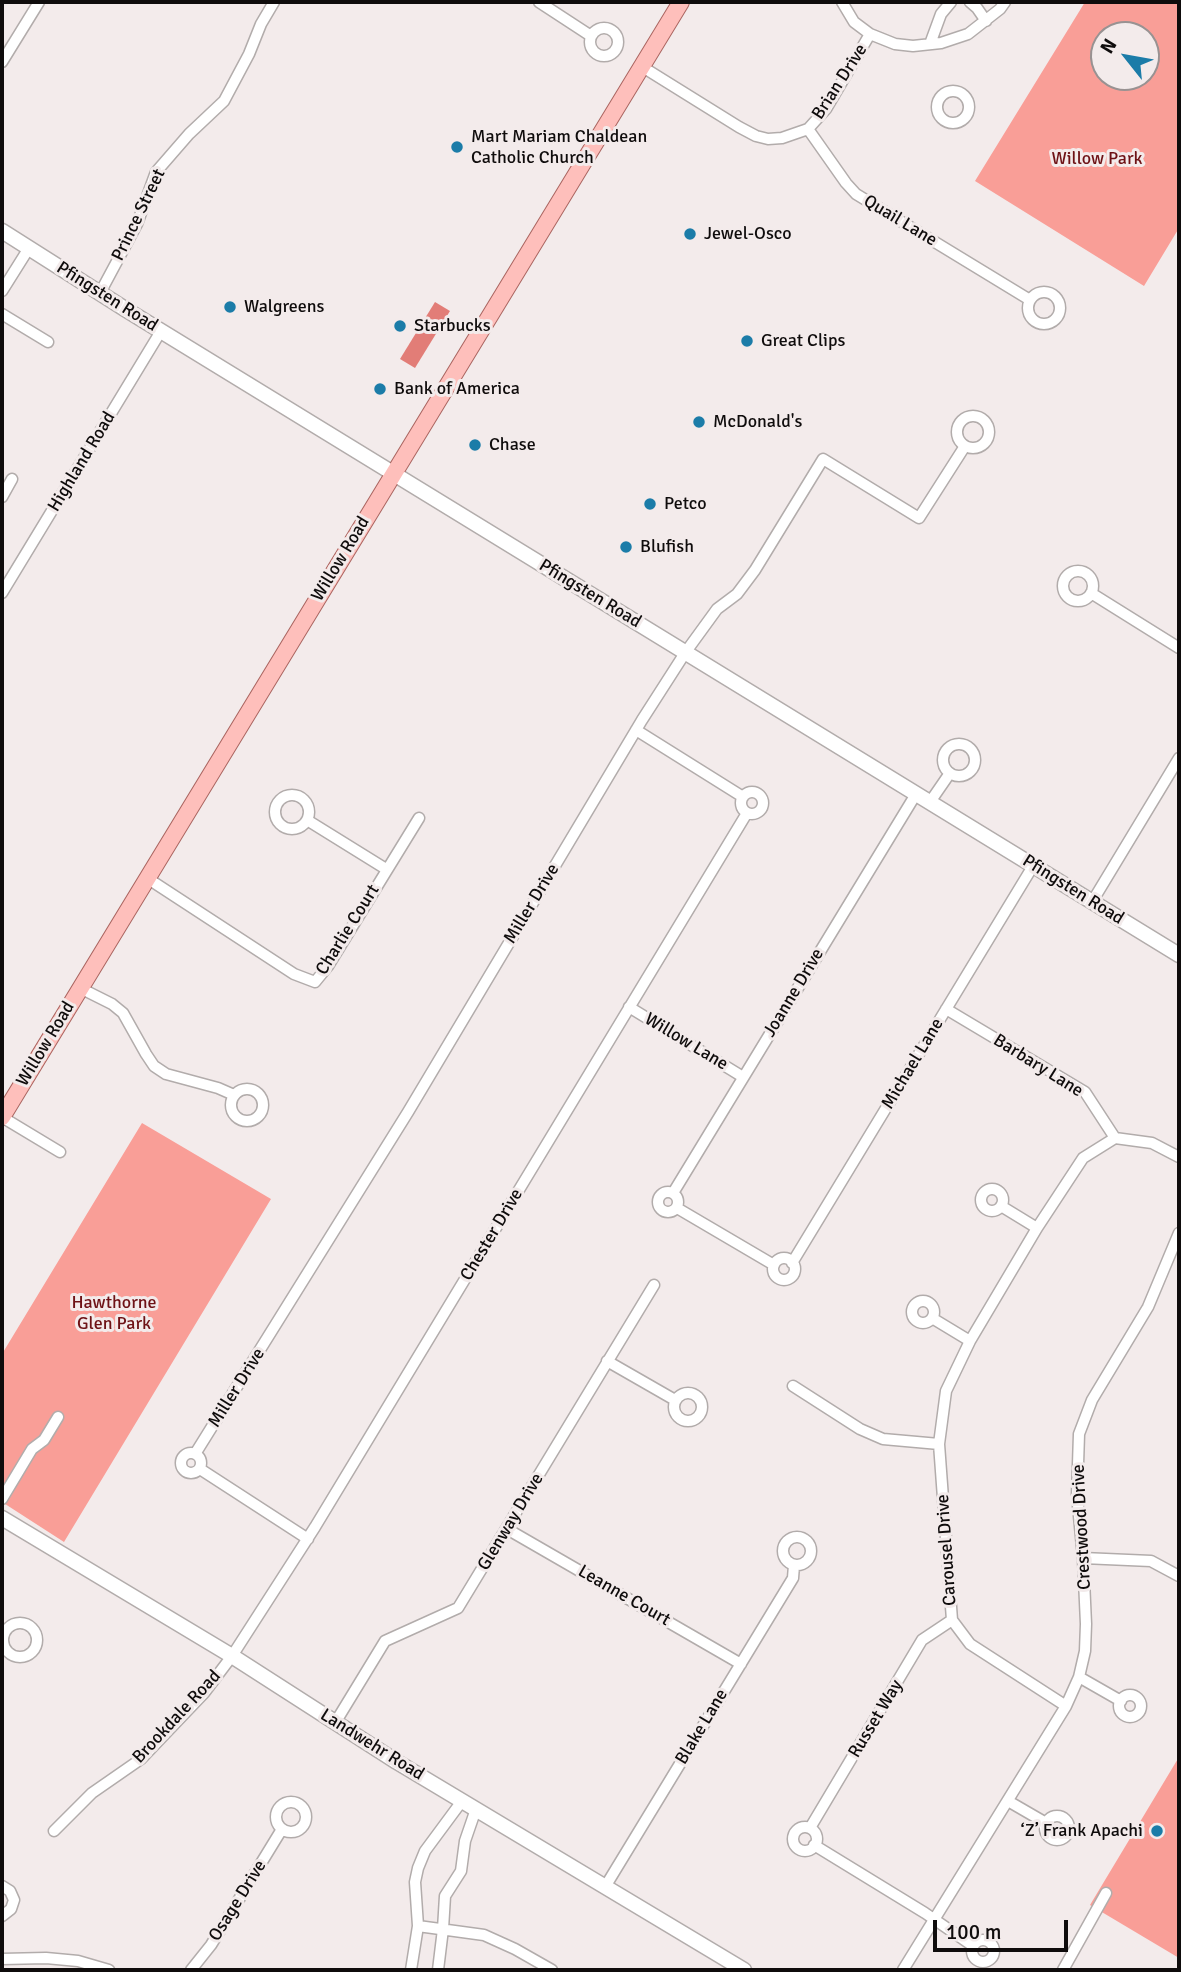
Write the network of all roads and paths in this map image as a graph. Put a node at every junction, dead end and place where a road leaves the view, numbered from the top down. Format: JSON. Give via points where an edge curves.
{"nodes":[{"id":1,"x":39,"y":2,"type":"edge"},
{"id":2,"x":274,"y":2,"type":"edge"},
{"id":3,"x":539,"y":2,"type":"edge"},
{"id":4,"x":681,"y":2,"type":"edge"},
{"id":5,"x":842,"y":2,"type":"edge"},
{"id":6,"x":951,"y":2,"type":"edge"},
{"id":7,"x":970,"y":2,"type":"edge"},
{"id":8,"x":1004,"y":2,"type":"edge"},
{"id":9,"x":986,"y":20,"type":"junction"},
{"id":10,"x":870,"y":34,"type":"junction"},
{"id":11,"x":591,"y":36,"type":"dead end"},
{"id":12,"x":930,"y":44,"type":"junction"},
{"id":13,"x":2,"y":62,"type":"edge"},
{"id":14,"x":641,"y":66,"type":"junction"},
{"id":15,"x":808,"y":130,"type":"junction"},
{"id":16,"x":2,"y":231,"type":"edge"},
{"id":17,"x":29,"y":248,"type":"junction"},
{"id":18,"x":2,"y":291,"type":"edge"},
{"id":19,"x":100,"y":293,"type":"junction"},
{"id":20,"x":1030,"y":300,"type":"dead end"},
{"id":21,"x":2,"y":314,"type":"edge"},
{"id":22,"x":161,"y":331,"type":"junction"},
{"id":23,"x":48,"y":342,"type":"dead end"},
{"id":24,"x":965,"y":446,"type":"dead end"},
{"id":25,"x":393,"y":474,"type":"junction"},
{"id":26,"x":12,"y":479,"type":"dead end"},
{"id":27,"x":2,"y":497,"type":"edge"},
{"id":28,"x":2,"y":593,"type":"edge"},
{"id":29,"x":1091,"y":593,"type":"dead end"},
{"id":30,"x":1179,"y":648,"type":"edge"},
{"id":31,"x":685,"y":653,"type":"junction"},
{"id":32,"x":636,"y":730,"type":"junction"},
{"id":33,"x":1179,"y":758,"type":"edge"},
{"id":34,"x":950,"y":773,"type":"dead end"},
{"id":35,"x":916,"y":794,"type":"junction"},
{"id":36,"x":743,"y":797,"type":"junction"},
{"id":37,"x":930,"y":802,"type":"junction"},
{"id":38,"x":747,"y":813,"type":"junction"},
{"id":39,"x":419,"y":818,"type":"dead end"},
{"id":40,"x":307,"y":820,"type":"dead end"},
{"id":41,"x":1033,"y":866,"type":"junction"},
{"id":42,"x":386,"y":869,"type":"junction"},
{"id":43,"x":147,"y":878,"type":"junction"},
{"id":44,"x":1092,"y":902,"type":"junction"},
{"id":45,"x":1179,"y":955,"type":"edge"},
{"id":46,"x":80,"y":988,"type":"junction"},
{"id":47,"x":629,"y":1007,"type":"junction"},
{"id":48,"x":946,"y":1009,"type":"junction"},
{"id":49,"x":743,"y":1077,"type":"junction"},
{"id":50,"x":234,"y":1094,"type":"dead end"},
{"id":51,"x":2,"y":1117,"type":"edge"},
{"id":52,"x":1115,"y":1138,"type":"junction"},
{"id":53,"x":60,"y":1152,"type":"dead end"},
{"id":54,"x":1179,"y":1157,"type":"edge"},
{"id":55,"x":673,"y":1193,"type":"junction"},
{"id":56,"x":1001,"y":1206,"type":"dead end"},
{"id":57,"x":677,"y":1208,"type":"junction"},
{"id":58,"x":1037,"y":1228,"type":"junction"},
{"id":59,"x":1179,"y":1233,"type":"edge"},
{"id":60,"x":792,"y":1263,"type":"junction"},
{"id":61,"x":774,"y":1265,"type":"junction"},
{"id":62,"x":654,"y":1285,"type":"dead end"},
{"id":63,"x":932,"y":1318,"type":"dead end"},
{"id":64,"x":970,"y":1341,"type":"junction"},
{"id":65,"x":607,"y":1361,"type":"junction"},
{"id":66,"x":793,"y":1386,"type":"dead end"},
{"id":67,"x":675,"y":1400,"type":"dead end"},
{"id":68,"x":58,"y":1418,"type":"dead end"},
{"id":69,"x":939,"y":1444,"type":"junction"},
{"id":70,"x":195,"y":1454,"type":"junction"},
{"id":71,"x":200,"y":1469,"type":"junction"},
{"id":72,"x":2,"y":1499,"type":"edge"},
{"id":73,"x":2,"y":1518,"type":"edge"},
{"id":74,"x":507,"y":1529,"type":"junction"},
{"id":75,"x":308,"y":1539,"type":"junction"},
{"id":76,"x":1083,"y":1559,"type":"junction"},
{"id":77,"x":794,"y":1565,"type":"dead end"},
{"id":78,"x":1179,"y":1576,"type":"edge"},
{"id":79,"x":952,"y":1620,"type":"junction"},
{"id":80,"x":232,"y":1656,"type":"junction"},
{"id":81,"x":741,"y":1664,"type":"junction"},
{"id":82,"x":1079,"y":1677,"type":"junction"},
{"id":83,"x":1121,"y":1700,"type":"dead end"},
{"id":84,"x":1066,"y":1706,"type":"junction"},
{"id":85,"x":335,"y":1723,"type":"junction"},
{"id":86,"x":462,"y":1801,"type":"junction"},
{"id":87,"x":1008,"y":1801,"type":"junction"},
{"id":88,"x":476,"y":1809,"type":"junction"},
{"id":89,"x":1046,"y":1823,"type":"dead end"},
{"id":90,"x":810,"y":1828,"type":"junction"},
{"id":91,"x":282,"y":1829,"type":"dead end"},
{"id":92,"x":54,"y":1830,"type":"dead end"},
{"id":93,"x":814,"y":1845,"type":"junction"},
{"id":94,"x":2,"y":1886,"type":"edge"},
{"id":95,"x":605,"y":1887,"type":"junction"},
{"id":96,"x":1106,"y":1893,"type":"dead end"},
{"id":97,"x":2,"y":1916,"type":"edge"},
{"id":98,"x":934,"y":1920,"type":"junction"},
{"id":99,"x":418,"y":1926,"type":"junction"},
{"id":100,"x":443,"y":1929,"type":"junction"},
{"id":101,"x":973,"y":1946,"type":"dead end"},
{"id":102,"x":2,"y":1959,"type":"edge"},
{"id":103,"x":109,"y":1970,"type":"edge"},
{"id":104,"x":191,"y":1970,"type":"edge"},
{"id":105,"x":411,"y":1970,"type":"edge"},
{"id":106,"x":438,"y":1970,"type":"edge"},
{"id":107,"x":552,"y":1970,"type":"edge"},
{"id":108,"x":744,"y":1970,"type":"edge"},
{"id":109,"x":903,"y":1970,"type":"edge"},
{"id":110,"x":1063,"y":1970,"type":"edge"}],
"edges":[{"from":1,"to":13,"type":"street"},
{"from":2,"to":19,"type":"street","name":"Prince Street","via":[[224,101],[156,172],[137,224]]},
{"from":3,"to":11,"type":"street"},
{"from":4,"to":14,"type":"main road","name":"Willow Road"},
{"from":5,"to":10,"type":"street","name":"Brian Drive","via":[[854,22]]},
{"from":6,"to":12,"type":"street","via":[[941,14]]},
{"from":7,"to":9,"type":"street"},
{"from":8,"to":9,"type":"street"},
{"from":9,"to":12,"type":"street","via":[[968,34]]},
{"from":10,"to":12,"type":"street","via":[[895,44]]},
{"from":10,"to":15,"type":"street","name":"Brian Drive","via":[[826,109]]},
{"from":14,"to":15,"type":"street","via":[[756,136],[782,138]]},
{"from":14,"to":25,"type":"main road","name":"Willow Road"},
{"from":15,"to":20,"type":"street","name":"Quail Lane","via":[[856,194]]},
{"from":16,"to":17,"type":"main road","name":"Pfingsten Road"},
{"from":17,"to":18,"type":"street"},
{"from":17,"to":19,"type":"main road","name":"Pfingsten Road"},
{"from":19,"to":22,"type":"main road","name":"Pfingsten Road"},
{"from":21,"to":23,"type":"street"},
{"from":22,"to":25,"type":"main road","name":"Pfingsten Road"},
{"from":22,"to":28,"type":"street","name":"Highland Road"},
{"from":24,"to":31,"type":"street","name":"Miller Drive","via":[[919,518],[823,460],[755,570],[737,594],[717,609]]},
{"from":25,"to":31,"type":"main road","name":"Pfingsten Road"},
{"from":25,"to":43,"type":"main road","name":"Willow Road"},
{"from":26,"to":27,"type":"street"},
{"from":29,"to":30,"type":"street"},
{"from":31,"to":32,"type":"street","name":"Miller Drive"},
{"from":31,"to":35,"type":"main road","name":"Pfingsten Road"},
{"from":32,"to":36,"type":"street"},
{"from":32,"to":70,"type":"street","name":"Miller Drive","via":[[408,1112]]},
{"from":33,"to":44,"type":"street"},
{"from":34,"to":37,"type":"street"},
{"from":35,"to":37,"type":"main road","name":"Pfingsten Road"},
{"from":35,"to":49,"type":"street","name":"Joanne Drive"},
{"from":36,"to":38,"type":"street","via":[[741,806]]},
{"from":36,"to":38,"type":"street","via":[[754,792],[763,801],[757,813]]},
{"from":37,"to":41,"type":"main road","name":"Pfingsten Road"},
{"from":38,"to":47,"type":"street","name":"Chester Drive"},
{"from":39,"to":42,"type":"street","name":"Charlie Court"},
{"from":40,"to":42,"type":"street"},
{"from":41,"to":44,"type":"main road","name":"Pfingsten Road"},
{"from":41,"to":48,"type":"street","name":"Michael Lane"},
{"from":42,"to":43,"type":"street","name":"Charlie Court","via":[[315,982],[294,974]]},
{"from":43,"to":46,"type":"main road","name":"Willow Road"},
{"from":44,"to":45,"type":"main road","name":"Pfingsten Road"},
{"from":46,"to":50,"type":"street","via":[[123,1013],[154,1066],[166,1074]]},
{"from":46,"to":51,"type":"main road","name":"Willow Road"},
{"from":47,"to":49,"type":"street","name":"Willow Lane"},
{"from":47,"to":75,"type":"street","name":"Chester Drive"},
{"from":48,"to":52,"type":"street","name":"Barbary Lane","via":[[1085,1092]]},
{"from":48,"to":60,"type":"street","name":"Michael Lane"},
{"from":49,"to":55,"type":"street","name":"Joanne Drive"},
{"from":51,"to":53,"type":"street"},
{"from":52,"to":54,"type":"street","via":[[1152,1143]]},
{"from":52,"to":58,"type":"street","name":"Carousel Drive","via":[[1083,1158]]},
{"from":55,"to":57,"type":"street"},
{"from":55,"to":57,"type":"street","via":[[661,1195],[658,1205],[665,1212]]},
{"from":56,"to":58,"type":"street"},
{"from":57,"to":61,"type":"street"},
{"from":58,"to":64,"type":"street","name":"Carousel Drive"},
{"from":59,"to":76,"type":"street","name":"Crestwood Drive","via":[[1148,1307],[1092,1400],[1079,1434],[1077,1496]]},
{"from":60,"to":61,"type":"street","via":[[782,1259]]},
{"from":60,"to":61,"type":"street","via":[[794,1272],[787,1280],[775,1275]]},
{"from":62,"to":65,"type":"street","name":"Glenway Drive"},
{"from":63,"to":64,"type":"street"},
{"from":64,"to":69,"type":"street","name":"Carousel Drive","via":[[946,1391]]},
{"from":65,"to":67,"type":"street"},
{"from":65,"to":74,"type":"street","name":"Glenway Drive"},
{"from":66,"to":69,"type":"street","via":[[883,1439]]},
{"from":68,"to":72,"type":"street","via":[[32,1449]]},
{"from":69,"to":79,"type":"street","name":"Carousel Drive"},
{"from":70,"to":71,"type":"street"},
{"from":70,"to":71,"type":"street","via":[[183,1457],[181,1467],[188,1473]]},
{"from":71,"to":75,"type":"street"},
{"from":73,"to":80,"type":"main road","name":"Landwehr Road"},
{"from":74,"to":81,"type":"street","name":"Leanne Court"},
{"from":74,"to":85,"type":"street","name":"Glenway Drive","via":[[458,1608],[385,1641]]},
{"from":75,"to":80,"type":"street","name":"Chester Drive"},
{"from":76,"to":78,"type":"street","via":[[1151,1561]]},
{"from":76,"to":82,"type":"street","name":"Crestwood Drive","via":[[1086,1624]]},
{"from":77,"to":81,"type":"street","name":"Blake Lane","via":[[793,1577]]},
{"from":79,"to":84,"type":"street","name":"Carousel Drive","via":[[970,1644]]},
{"from":79,"to":90,"type":"street","name":"Russet Way","via":[[922,1640]]},
{"from":80,"to":85,"type":"main road","name":"Landwehr Road"},
{"from":80,"to":92,"type":"street","name":"Brookdale Road","via":[[204,1693],[141,1759],[92,1793]]},
{"from":81,"to":95,"type":"street","name":"Blake Lane"},
{"from":82,"to":83,"type":"street"},
{"from":82,"to":84,"type":"street","name":"Crestwood Drive"},
{"from":84,"to":87,"type":"street","name":"Crestwood Drive"},
{"from":85,"to":86,"type":"main road","name":"Landwehr Road"},
{"from":86,"to":88,"type":"main road","name":"Landwehr Road"},
{"from":86,"to":99,"type":"street","via":[[418,1868]]},
{"from":87,"to":89,"type":"street"},
{"from":87,"to":98,"type":"street","name":"Crestwood Drive"},
{"from":88,"to":95,"type":"main road","name":"Landwehr Road"},
{"from":88,"to":100,"type":"street","via":[[461,1871],[445,1896]]},
{"from":90,"to":93,"type":"street","via":[[816,1835]]},
{"from":90,"to":93,"type":"street","via":[[797,1829],[793,1840],[800,1849]]},
{"from":91,"to":104,"type":"street","name":"Osage Drive","via":[[225,1924]]},
{"from":93,"to":98,"type":"street"},
{"from":94,"to":97,"type":"street","via":[[14,1900]]},
{"from":95,"to":108,"type":"main road","name":"Landwehr Road"},
{"from":96,"to":110,"type":"street"},
{"from":98,"to":101,"type":"street"},
{"from":98,"to":109,"type":"street","name":"Crestwood Drive"},
{"from":99,"to":100,"type":"street"},
{"from":99,"to":105,"type":"street"},
{"from":100,"to":106,"type":"street"},
{"from":100,"to":107,"type":"street","via":[[484,1935]]},
{"from":102,"to":103,"type":"street","via":[[78,1961]]}]}
